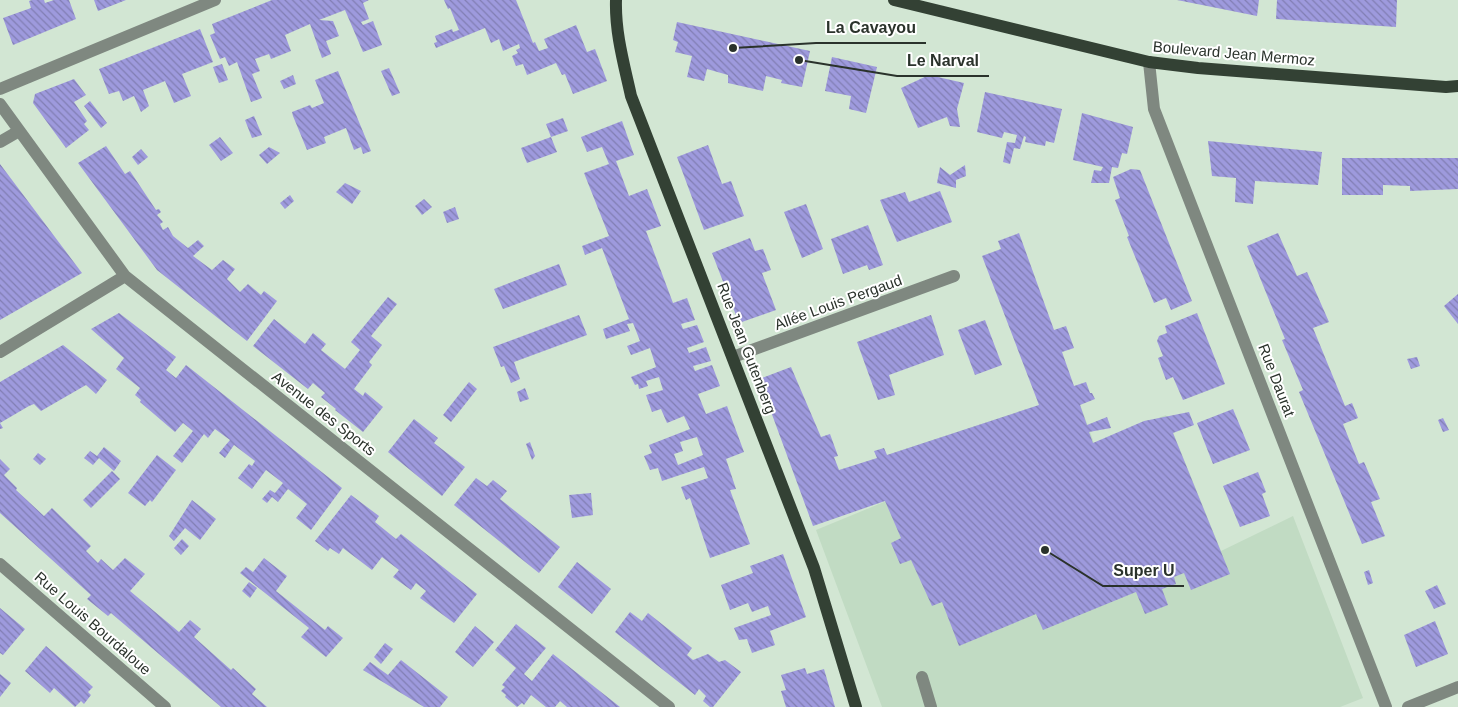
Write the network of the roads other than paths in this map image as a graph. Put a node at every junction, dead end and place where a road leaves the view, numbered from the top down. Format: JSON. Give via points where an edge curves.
{"nodes":[{"id":1,"x":215,"y":0,"type":"edge"},
{"id":2,"x":616,"y":0,"type":"edge"},
{"id":3,"x":894,"y":0,"type":"edge"},
{"id":4,"x":1149,"y":62,"type":"junction"},
{"id":5,"x":1458,"y":86,"type":"edge"},
{"id":6,"x":0,"y":89,"type":"edge"},
{"id":7,"x":0,"y":104,"type":"edge"},
{"id":8,"x":19,"y":131,"type":"junction"},
{"id":9,"x":0,"y":142,"type":"edge"},
{"id":10,"x":125,"y":276,"type":"junction"},
{"id":11,"x":954,"y":276,"type":"dead end"},
{"id":12,"x":0,"y":352,"type":"edge"},
{"id":13,"x":733,"y":357,"type":"junction"},
{"id":14,"x":0,"y":564,"type":"edge"},
{"id":15,"x":922,"y":676,"type":"dead end"},
{"id":16,"x":1458,"y":687,"type":"edge"},
{"id":17,"x":165,"y":707,"type":"edge"},
{"id":18,"x":669,"y":707,"type":"edge"},
{"id":19,"x":856,"y":707,"type":"edge"},
{"id":20,"x":931,"y":707,"type":"edge"},
{"id":21,"x":1386,"y":707,"type":"edge"},
{"id":22,"x":1408,"y":707,"type":"edge"}],
"edges":[{"from":1,"to":6,"type":"street"},
{"from":2,"to":13,"type":"main road","name":"Rue Jean Gutenberg","via":[[617,26],[631,96]]},
{"from":3,"to":4,"type":"main road","name":"Boulevard Jean Mermoz"},
{"from":4,"to":5,"type":"main road","name":"Boulevard Jean Mermoz"},
{"from":4,"to":21,"type":"street","name":"Rue Daurat","via":[[1154,109]]},
{"from":7,"to":8,"type":"street","name":"Avenue des Sports"},
{"from":8,"to":9,"type":"street"},
{"from":8,"to":10,"type":"street","name":"Avenue des Sports"},
{"from":10,"to":12,"type":"street"},
{"from":10,"to":18,"type":"street","name":"Avenue des Sports"},
{"from":11,"to":13,"type":"street","name":"Allée Louis Pergaud"},
{"from":13,"to":19,"type":"main road","name":"Rue Jean Gutenberg","via":[[814,568]]},
{"from":14,"to":17,"type":"street","name":"Rue Louis Bourdaloue"},
{"from":15,"to":20,"type":"street"},
{"from":16,"to":22,"type":"street"}]}
